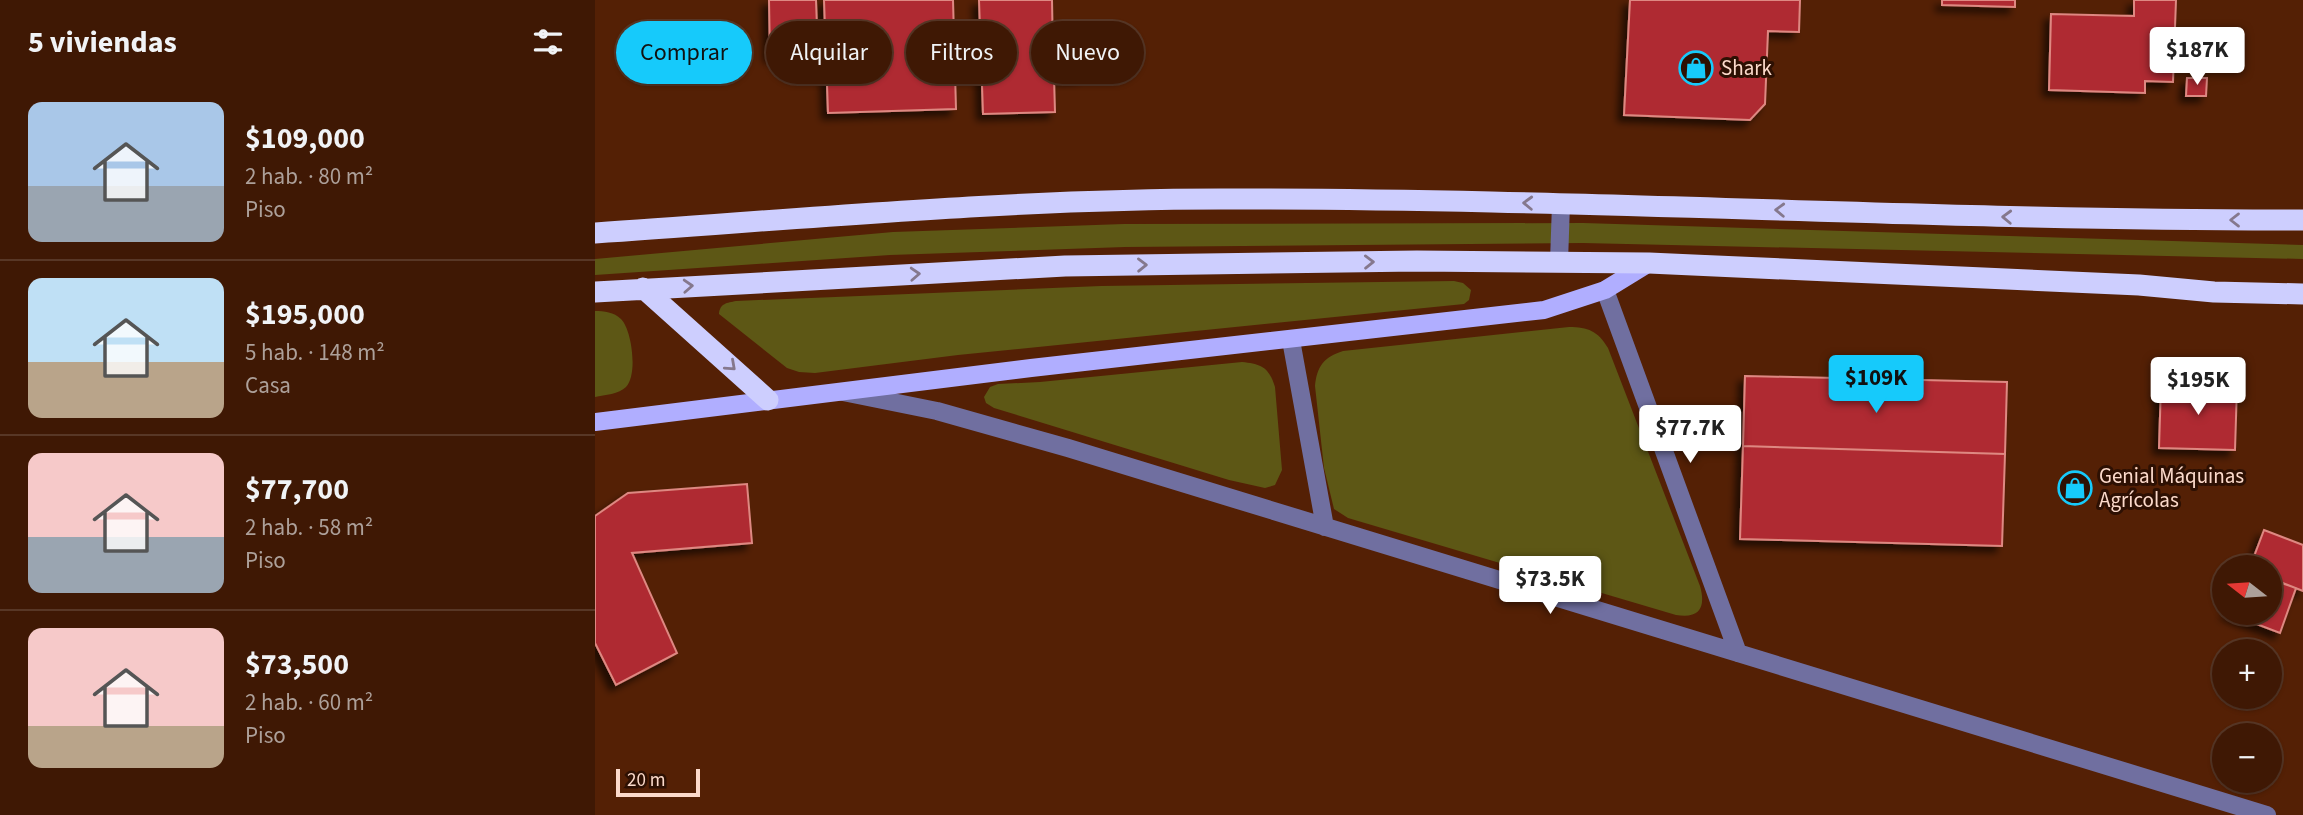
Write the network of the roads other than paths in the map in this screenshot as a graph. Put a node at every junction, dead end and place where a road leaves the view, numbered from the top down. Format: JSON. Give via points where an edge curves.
{"nodes":[{"id":1,"x":1561,"y":204,"type":"junction"},
{"id":2,"x":2303,"y":220,"type":"edge"},
{"id":3,"x":595,"y":233,"type":"edge"},
{"id":4,"x":1559,"y":262,"type":"junction"},
{"id":5,"x":1649,"y":264,"type":"junction"},
{"id":6,"x":2303,"y":280,"type":"edge"},
{"id":7,"x":2139,"y":285,"type":"junction"},
{"id":8,"x":643,"y":288,"type":"junction"},
{"id":9,"x":1605,"y":290,"type":"junction"},
{"id":10,"x":595,"y":292,"type":"edge"},
{"id":11,"x":2303,"y":294,"type":"edge"},
{"id":12,"x":1291,"y":340,"type":"junction"},
{"id":13,"x":840,"y":392,"type":"junction"},
{"id":14,"x":768,"y":400,"type":"junction"},
{"id":15,"x":595,"y":422,"type":"edge"},
{"id":16,"x":1325,"y":527,"type":"junction"},
{"id":17,"x":1738,"y":653,"type":"junction"},
{"id":18,"x":2267,"y":815,"type":"edge"}],
"edges":[{"from":2,"to":1,"type":"highway","one_way":true,"via":[[2134,220]]},
{"from":1,"to":3,"type":"highway","one_way":true,"via":[[1218,198],[930,208]]},
{"from":1,"to":4,"type":"street"},
{"from":4,"to":5,"type":"highway"},
{"from":8,"to":4,"type":"highway","one_way":true,"via":[[1065,266]]},
{"from":5,"to":7,"type":"highway"},
{"from":5,"to":9,"type":"main road"},
{"from":6,"to":7,"type":"highway"},
{"from":7,"to":11,"type":"highway"},
{"from":8,"to":10,"type":"highway"},
{"from":8,"to":14,"type":"highway","one_way":true},
{"from":9,"to":12,"type":"main road","via":[[1544,310]]},
{"from":9,"to":17,"type":"street"},
{"from":12,"to":13,"type":"main road"},
{"from":12,"to":16,"type":"street"},
{"from":13,"to":14,"type":"main road"},
{"from":13,"to":16,"type":"street","via":[[937,411]]},
{"from":14,"to":15,"type":"main road"},
{"from":16,"to":17,"type":"street"},
{"from":17,"to":18,"type":"street"}]}
